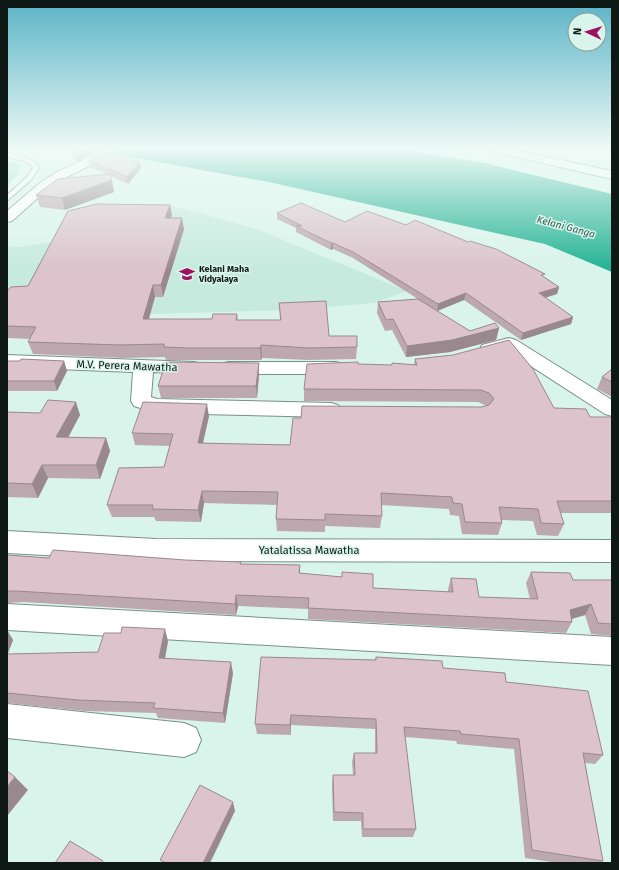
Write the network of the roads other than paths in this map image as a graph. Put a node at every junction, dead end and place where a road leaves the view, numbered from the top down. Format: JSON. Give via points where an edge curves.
{"nodes":[{"id":1,"x":18,"y":189,"type":"edge"},
{"id":2,"x":41,"y":189,"type":"edge"},
{"id":3,"x":7,"y":199,"type":"edge"},
{"id":4,"x":7,"y":218,"type":"edge"},
{"id":5,"x":472,"y":354,"type":"edge"},
{"id":6,"x":7,"y":361,"type":"edge"},
{"id":7,"x":144,"y":366,"type":"junction"},
{"id":8,"x":356,"y":367,"type":"edge"},
{"id":9,"x":353,"y":410,"type":"edge"},
{"id":10,"x":612,"y":410,"type":"edge"},
{"id":11,"x":7,"y":542,"type":"edge"},
{"id":12,"x":612,"y":551,"type":"edge"},
{"id":13,"x":7,"y":617,"type":"edge"},
{"id":14,"x":612,"y":652,"type":"edge"},
{"id":15,"x":7,"y":721,"type":"edge"},
{"id":16,"x":184,"y":740,"type":"dead end"}],
"edges":[{"from":1,"to":3,"type":"lane"},
{"from":2,"to":4,"type":"street"},
{"from":5,"to":10,"type":"street","via":[[509,344]]},
{"from":6,"to":7,"type":"street","name":"M.V. Perera Mawatha"},
{"from":7,"to":8,"type":"street","name":"M.V. Perera Mawatha"},
{"from":7,"to":9,"type":"street","via":[[141,401],[156,406]]},
{"from":11,"to":12,"type":"street","name":"Yatalatissa Mawatha","via":[[156,550]]},
{"from":13,"to":14,"type":"street"},
{"from":15,"to":16,"type":"street"}]}
